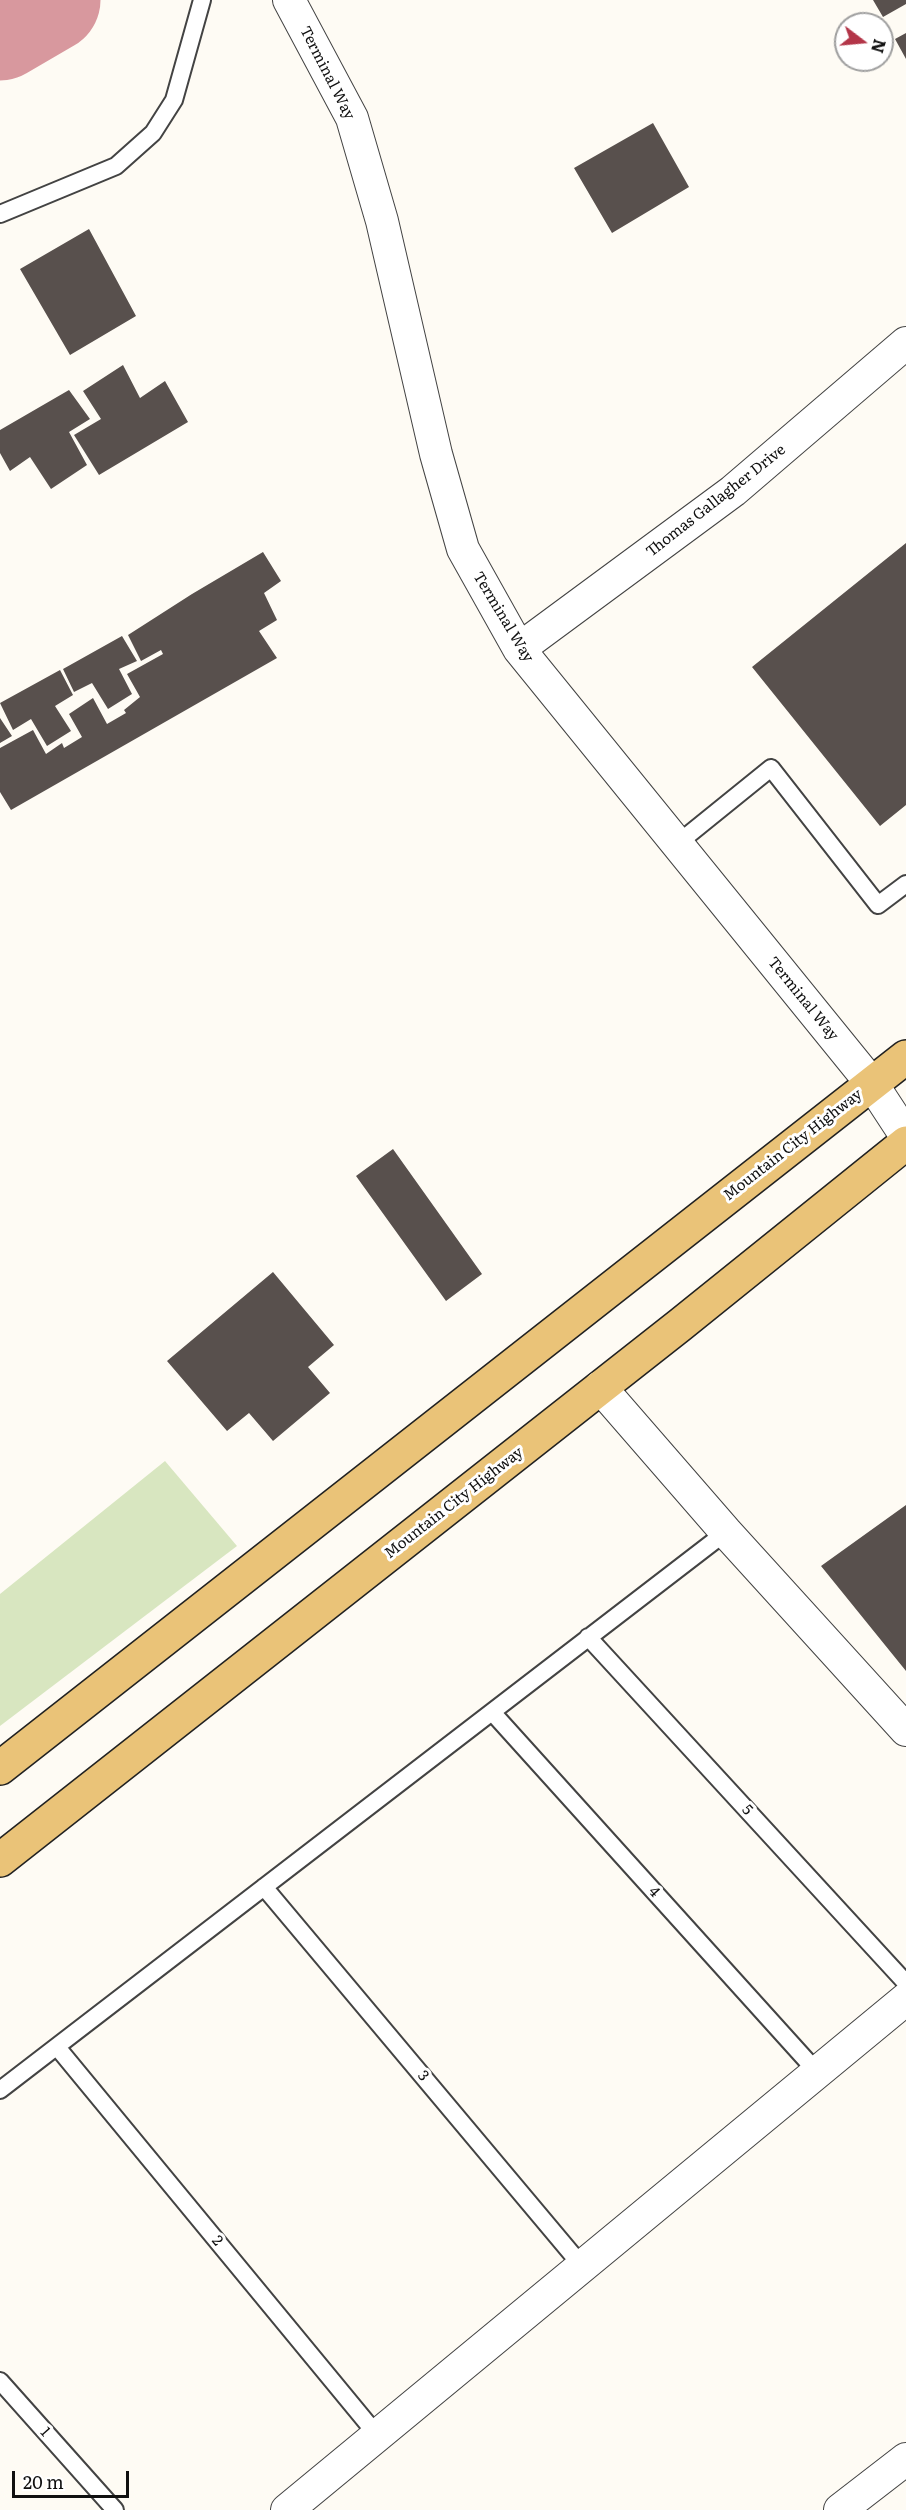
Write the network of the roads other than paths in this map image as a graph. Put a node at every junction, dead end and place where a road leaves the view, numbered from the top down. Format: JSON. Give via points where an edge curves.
{"nodes":[{"id":1,"x":202,"y":0,"type":"edge"},
{"id":2,"x":289,"y":0,"type":"edge"},
{"id":3,"x":0,"y":214,"type":"edge"},
{"id":4,"x":906,"y":343,"type":"edge"},
{"id":5,"x":519,"y":649,"type":"junction"},
{"id":6,"x":677,"y":844,"type":"junction"},
{"id":7,"x":906,"y":884,"type":"edge"},
{"id":8,"x":906,"y":1057,"type":"edge"},
{"id":9,"x":872,"y":1084,"type":"junction"},
{"id":10,"x":906,"y":1136,"type":"edge"},
{"id":11,"x":906,"y":1143,"type":"edge"},
{"id":12,"x":600,"y":1388,"type":"junction"},
{"id":13,"x":726,"y":1532,"type":"junction"},
{"id":14,"x":588,"y":1637,"type":"junction"},
{"id":15,"x":492,"y":1712,"type":"junction"},
{"id":16,"x":906,"y":1730,"type":"edge"},
{"id":17,"x":0,"y":1768,"type":"edge"},
{"id":18,"x":0,"y":1860,"type":"edge"},
{"id":19,"x":264,"y":1887,"type":"junction"},
{"id":20,"x":906,"y":1983,"type":"edge"},
{"id":21,"x":906,"y":1999,"type":"edge"},
{"id":22,"x":57,"y":2047,"type":"junction"},
{"id":23,"x":817,"y":2072,"type":"junction"},
{"id":24,"x":0,"y":2090,"type":"edge"},
{"id":25,"x":582,"y":2266,"type":"junction"},
{"id":26,"x":0,"y":2381,"type":"edge"},
{"id":27,"x":377,"y":2435,"type":"junction"},
{"id":28,"x":906,"y":2458,"type":"edge"},
{"id":29,"x":115,"y":2510,"type":"edge"},
{"id":30,"x":287,"y":2510,"type":"edge"},
{"id":31,"x":840,"y":2510,"type":"edge"}],
"edges":[{"from":1,"to":3,"type":"lane","via":[[174,100],[153,133],[116,166]]},
{"from":2,"to":5,"type":"street","name":"Terminal Way","via":[[352,118],[382,221],[436,454],[464,549]]},
{"from":4,"to":5,"type":"street","name":"Thomas Gallagher Drive","via":[[733,491]]},
{"from":5,"to":6,"type":"street","name":"Terminal Way"},
{"from":6,"to":7,"type":"lane","via":[[771,768],[878,905]]},
{"from":6,"to":9,"type":"street","name":"Terminal Way"},
{"from":8,"to":9,"type":"main road","name":"Mountain City Highway"},
{"from":9,"to":10,"type":"street","name":"Terminal Way"},
{"from":9,"to":17,"type":"main road","name":"Mountain City Highway"},
{"from":11,"to":12,"type":"main road","name":"Mountain City Highway"},
{"from":12,"to":13,"type":"street"},
{"from":12,"to":18,"type":"main road","name":"Mountain City Highway"},
{"from":13,"to":14,"type":"lane"},
{"from":13,"to":16,"type":"street"},
{"from":14,"to":15,"type":"lane"},
{"from":14,"to":20,"type":"lane","name":"5"},
{"from":15,"to":19,"type":"lane"},
{"from":15,"to":23,"type":"lane","name":"4"},
{"from":19,"to":22,"type":"lane"},
{"from":19,"to":25,"type":"lane","name":"3"},
{"from":21,"to":23,"type":"street"},
{"from":22,"to":24,"type":"lane"},
{"from":22,"to":27,"type":"lane","name":"2"},
{"from":23,"to":25,"type":"street"},
{"from":25,"to":27,"type":"street"},
{"from":26,"to":29,"type":"lane","name":"1"},
{"from":27,"to":30,"type":"street"},
{"from":28,"to":31,"type":"street"}]}
